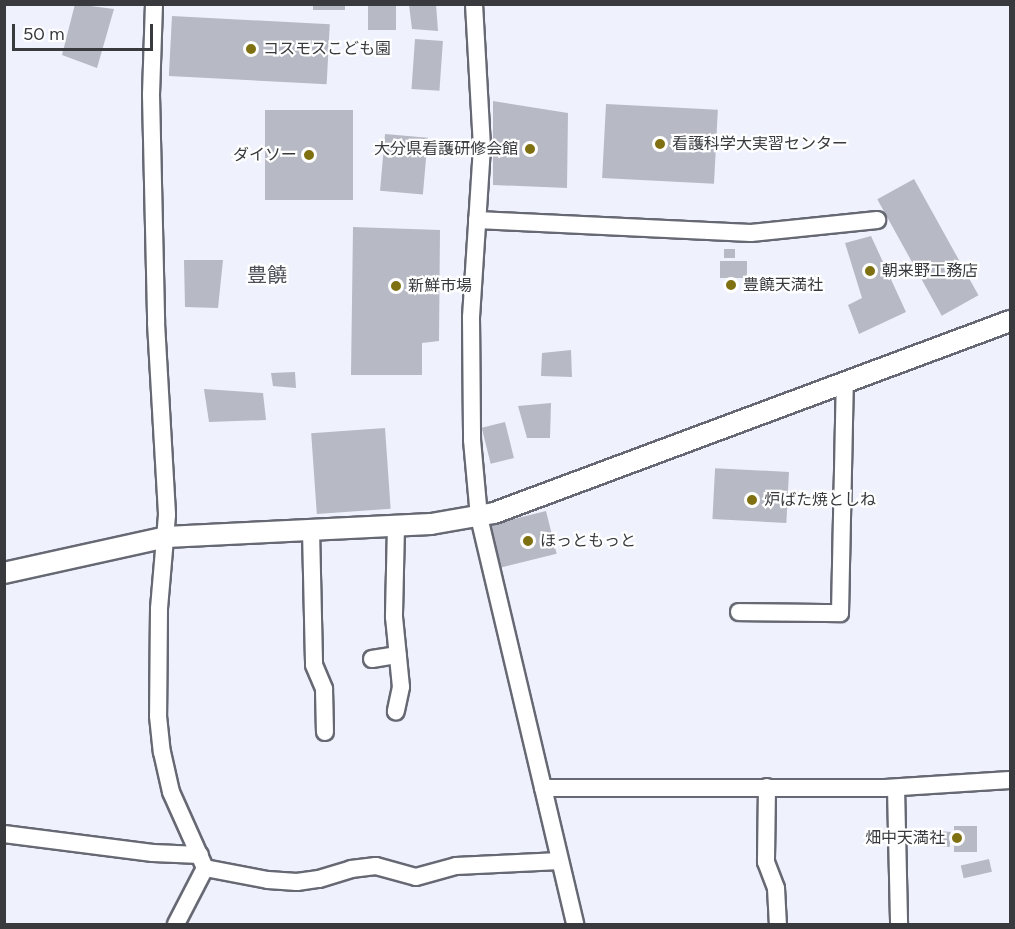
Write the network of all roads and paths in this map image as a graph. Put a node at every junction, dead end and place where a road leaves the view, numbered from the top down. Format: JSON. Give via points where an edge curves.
{"nodes":[{"id":1,"x":154,"y":4,"type":"edge"},
{"id":2,"x":474,"y":4,"type":"edge"},
{"id":3,"x":477,"y":220,"type":"junction"},
{"id":4,"x":877,"y":220,"type":"dead end"},
{"id":5,"x":1011,"y":321,"type":"edge"},
{"id":6,"x":845,"y":383,"type":"junction"},
{"id":7,"x":479,"y":517,"type":"junction"},
{"id":8,"x":396,"y":526,"type":"junction"},
{"id":9,"x":311,"y":530,"type":"junction"},
{"id":10,"x":166,"y":537,"type":"junction"},
{"id":11,"x":4,"y":573,"type":"edge"},
{"id":12,"x":739,"y":612,"type":"dead end"},
{"id":13,"x":398,"y":656,"type":"junction"},
{"id":14,"x":372,"y":659,"type":"dead end"},
{"id":15,"x":396,"y":711,"type":"dead end"},
{"id":16,"x":325,"y":732,"type":"dead end"},
{"id":17,"x":1011,"y":780,"type":"edge"},
{"id":18,"x":767,"y":787,"type":"junction"},
{"id":19,"x":543,"y":788,"type":"junction"},
{"id":20,"x":896,"y":788,"type":"junction"},
{"id":21,"x":4,"y":834,"type":"edge"},
{"id":22,"x":560,"y":861,"type":"junction"},
{"id":23,"x":203,"y":862,"type":"junction"},
{"id":24,"x":176,"y":924,"type":"edge"},
{"id":25,"x":575,"y":924,"type":"edge"},
{"id":26,"x":778,"y":924,"type":"edge"},
{"id":27,"x":899,"y":924,"type":"edge"}],
"edges":[{"from":1,"to":10,"type":"street","via":[[151,95],[156,323]]},
{"from":2,"to":3,"type":"street","via":[[482,147]]},
{"from":3,"to":4,"type":"street","via":[[751,233]]},
{"from":3,"to":7,"type":"street","via":[[471,395]]},
{"from":5,"to":6,"type":"street"},
{"from":6,"to":7,"type":"street","via":[[515,508]]},
{"from":6,"to":12,"type":"street","via":[[840,613]]},
{"from":7,"to":8,"type":"street"},
{"from":7,"to":19,"type":"street"},
{"from":8,"to":9,"type":"street"},
{"from":8,"to":13,"type":"street","via":[[394,617]]},
{"from":9,"to":10,"type":"street"},
{"from":9,"to":16,"type":"street","via":[[314,665],[324,689]]},
{"from":10,"to":11,"type":"street"},
{"from":10,"to":23,"type":"street","via":[[159,609],[159,735],[171,792]]},
{"from":13,"to":14,"type":"street"},
{"from":13,"to":15,"type":"street","via":[[401,687]]},
{"from":17,"to":20,"type":"street"},
{"from":18,"to":19,"type":"street"},
{"from":18,"to":20,"type":"street"},
{"from":18,"to":26,"type":"street","via":[[766,862],[776,888]]},
{"from":19,"to":22,"type":"street"},
{"from":20,"to":27,"type":"street"},
{"from":21,"to":23,"type":"street"},
{"from":22,"to":23,"type":"street","via":[[456,866],[416,877],[376,866],[297,882],[268,880]]},
{"from":22,"to":25,"type":"street"},
{"from":23,"to":24,"type":"street"}]}
